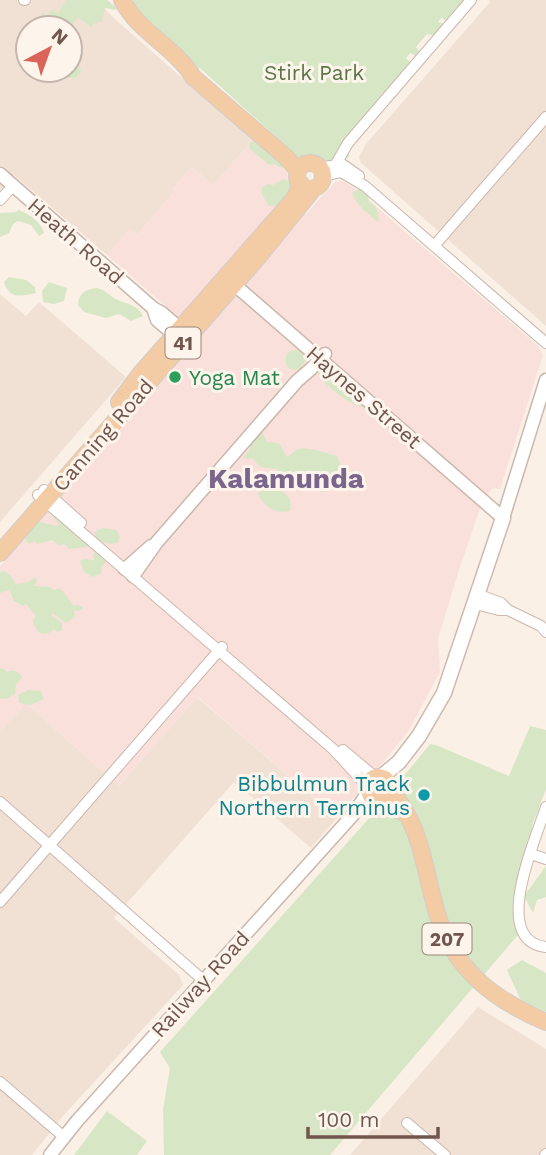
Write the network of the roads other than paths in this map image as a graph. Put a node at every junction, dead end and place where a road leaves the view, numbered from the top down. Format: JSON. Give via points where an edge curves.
{"nodes":[{"id":1,"x":122,"y":0,"type":"edge"},
{"id":2,"x":471,"y":0,"type":"edge"},
{"id":3,"x":546,"y":117,"type":"edge"},
{"id":4,"x":0,"y":174,"type":"edge"},
{"id":5,"x":314,"y":174,"type":"junction"},
{"id":6,"x":13,"y":186,"type":"junction"},
{"id":7,"x":365,"y":186,"type":"junction"},
{"id":8,"x":0,"y":200,"type":"edge"},
{"id":9,"x":434,"y":246,"type":"junction"},
{"id":10,"x":232,"y":277,"type":"junction"},
{"id":11,"x":181,"y":335,"type":"junction"},
{"id":12,"x":546,"y":343,"type":"edge"},
{"id":13,"x":319,"y":353,"type":"junction"},
{"id":14,"x":546,"y":380,"type":"edge"},
{"id":15,"x":44,"y":495,"type":"junction"},
{"id":16,"x":505,"y":511,"type":"junction"},
{"id":17,"x":0,"y":540,"type":"edge"},
{"id":18,"x":0,"y":553,"type":"edge"},
{"id":19,"x":131,"y":570,"type":"junction"},
{"id":20,"x":476,"y":599,"type":"junction"},
{"id":21,"x":544,"y":626,"type":"edge"},
{"id":22,"x":220,"y":648,"type":"junction"},
{"id":23,"x":378,"y":788,"type":"junction"},
{"id":24,"x":0,"y":802,"type":"edge"},
{"id":25,"x":546,"y":807,"type":"edge"},
{"id":26,"x":50,"y":844,"type":"junction"},
{"id":27,"x":531,"y":853,"type":"junction"},
{"id":28,"x":546,"y":859,"type":"edge"},
{"id":29,"x":0,"y":902,"type":"edge"},
{"id":30,"x":546,"y":947,"type":"edge"},
{"id":31,"x":203,"y":980,"type":"junction"},
{"id":32,"x":546,"y":1022,"type":"edge"},
{"id":33,"x":0,"y":1082,"type":"edge"},
{"id":34,"x":407,"y":1123,"type":"dead end"},
{"id":35,"x":64,"y":1137,"type":"junction"},
{"id":36,"x":50,"y":1155,"type":"edge"},
{"id":37,"x":445,"y":1155,"type":"edge"}],
"edges":[{"from":1,"to":5,"type":"main road","via":[[193,77],[233,105],[287,158]]},
{"from":2,"to":5,"type":"street","via":[[348,143]]},
{"from":3,"to":9,"type":"street"},
{"from":4,"to":6,"type":"street","name":"Heath Road"},
{"from":5,"to":7,"type":"street","via":[[341,172]]},
{"from":5,"to":7,"type":"street","via":[[351,168]]},
{"from":5,"to":10,"type":"main road","name":"Canning Road","number":"41"},
{"from":6,"to":8,"type":"street"},
{"from":6,"to":11,"type":"street","name":"Heath Road","via":[[153,308],[157,320]]},
{"from":7,"to":9,"type":"street"},
{"from":9,"to":12,"type":"street"},
{"from":10,"to":11,"type":"main road","name":"Canning Road","number":"41"},
{"from":10,"to":13,"type":"street","name":"Haynes Street"},
{"from":11,"to":15,"type":"main road","name":"Canning Road","number":"41"},
{"from":13,"to":16,"type":"street","name":"Haynes Street"},
{"from":13,"to":19,"type":"street"},
{"from":14,"to":16,"type":"street","name":"Railway Road"},
{"from":15,"to":17,"type":"main road","name":"Canning Road","number":"41"},
{"from":15,"to":18,"type":"main road","name":"Canning Road","number":"41"},
{"from":15,"to":19,"type":"street","number":"207"},
{"from":16,"to":20,"type":"main road","name":"Railway Road"},
{"from":19,"to":22,"type":"street","number":"207"},
{"from":20,"to":21,"type":"street","via":[[501,603]]},
{"from":20,"to":23,"type":"main road","name":"Railway Road","via":[[444,693],[427,725]]},
{"from":22,"to":23,"type":"street","number":"207"},
{"from":22,"to":26,"type":"street"},
{"from":23,"to":31,"type":"street","name":"Railway Road"},
{"from":23,"to":32,"type":"main road","number":"207","via":[[406,814],[419,838],[437,913],[454,950],[491,993]]},
{"from":24,"to":26,"type":"street"},
{"from":25,"to":27,"type":"street"},
{"from":26,"to":29,"type":"street"},
{"from":26,"to":31,"type":"street"},
{"from":27,"to":28,"type":"street"},
{"from":27,"to":30,"type":"street","via":[[519,889],[519,919],[528,939]]},
{"from":31,"to":35,"type":"street","name":"Railway Road"},
{"from":33,"to":35,"type":"street"},
{"from":34,"to":37,"type":"street"},
{"from":35,"to":36,"type":"street","name":"Railway Road"}]}
